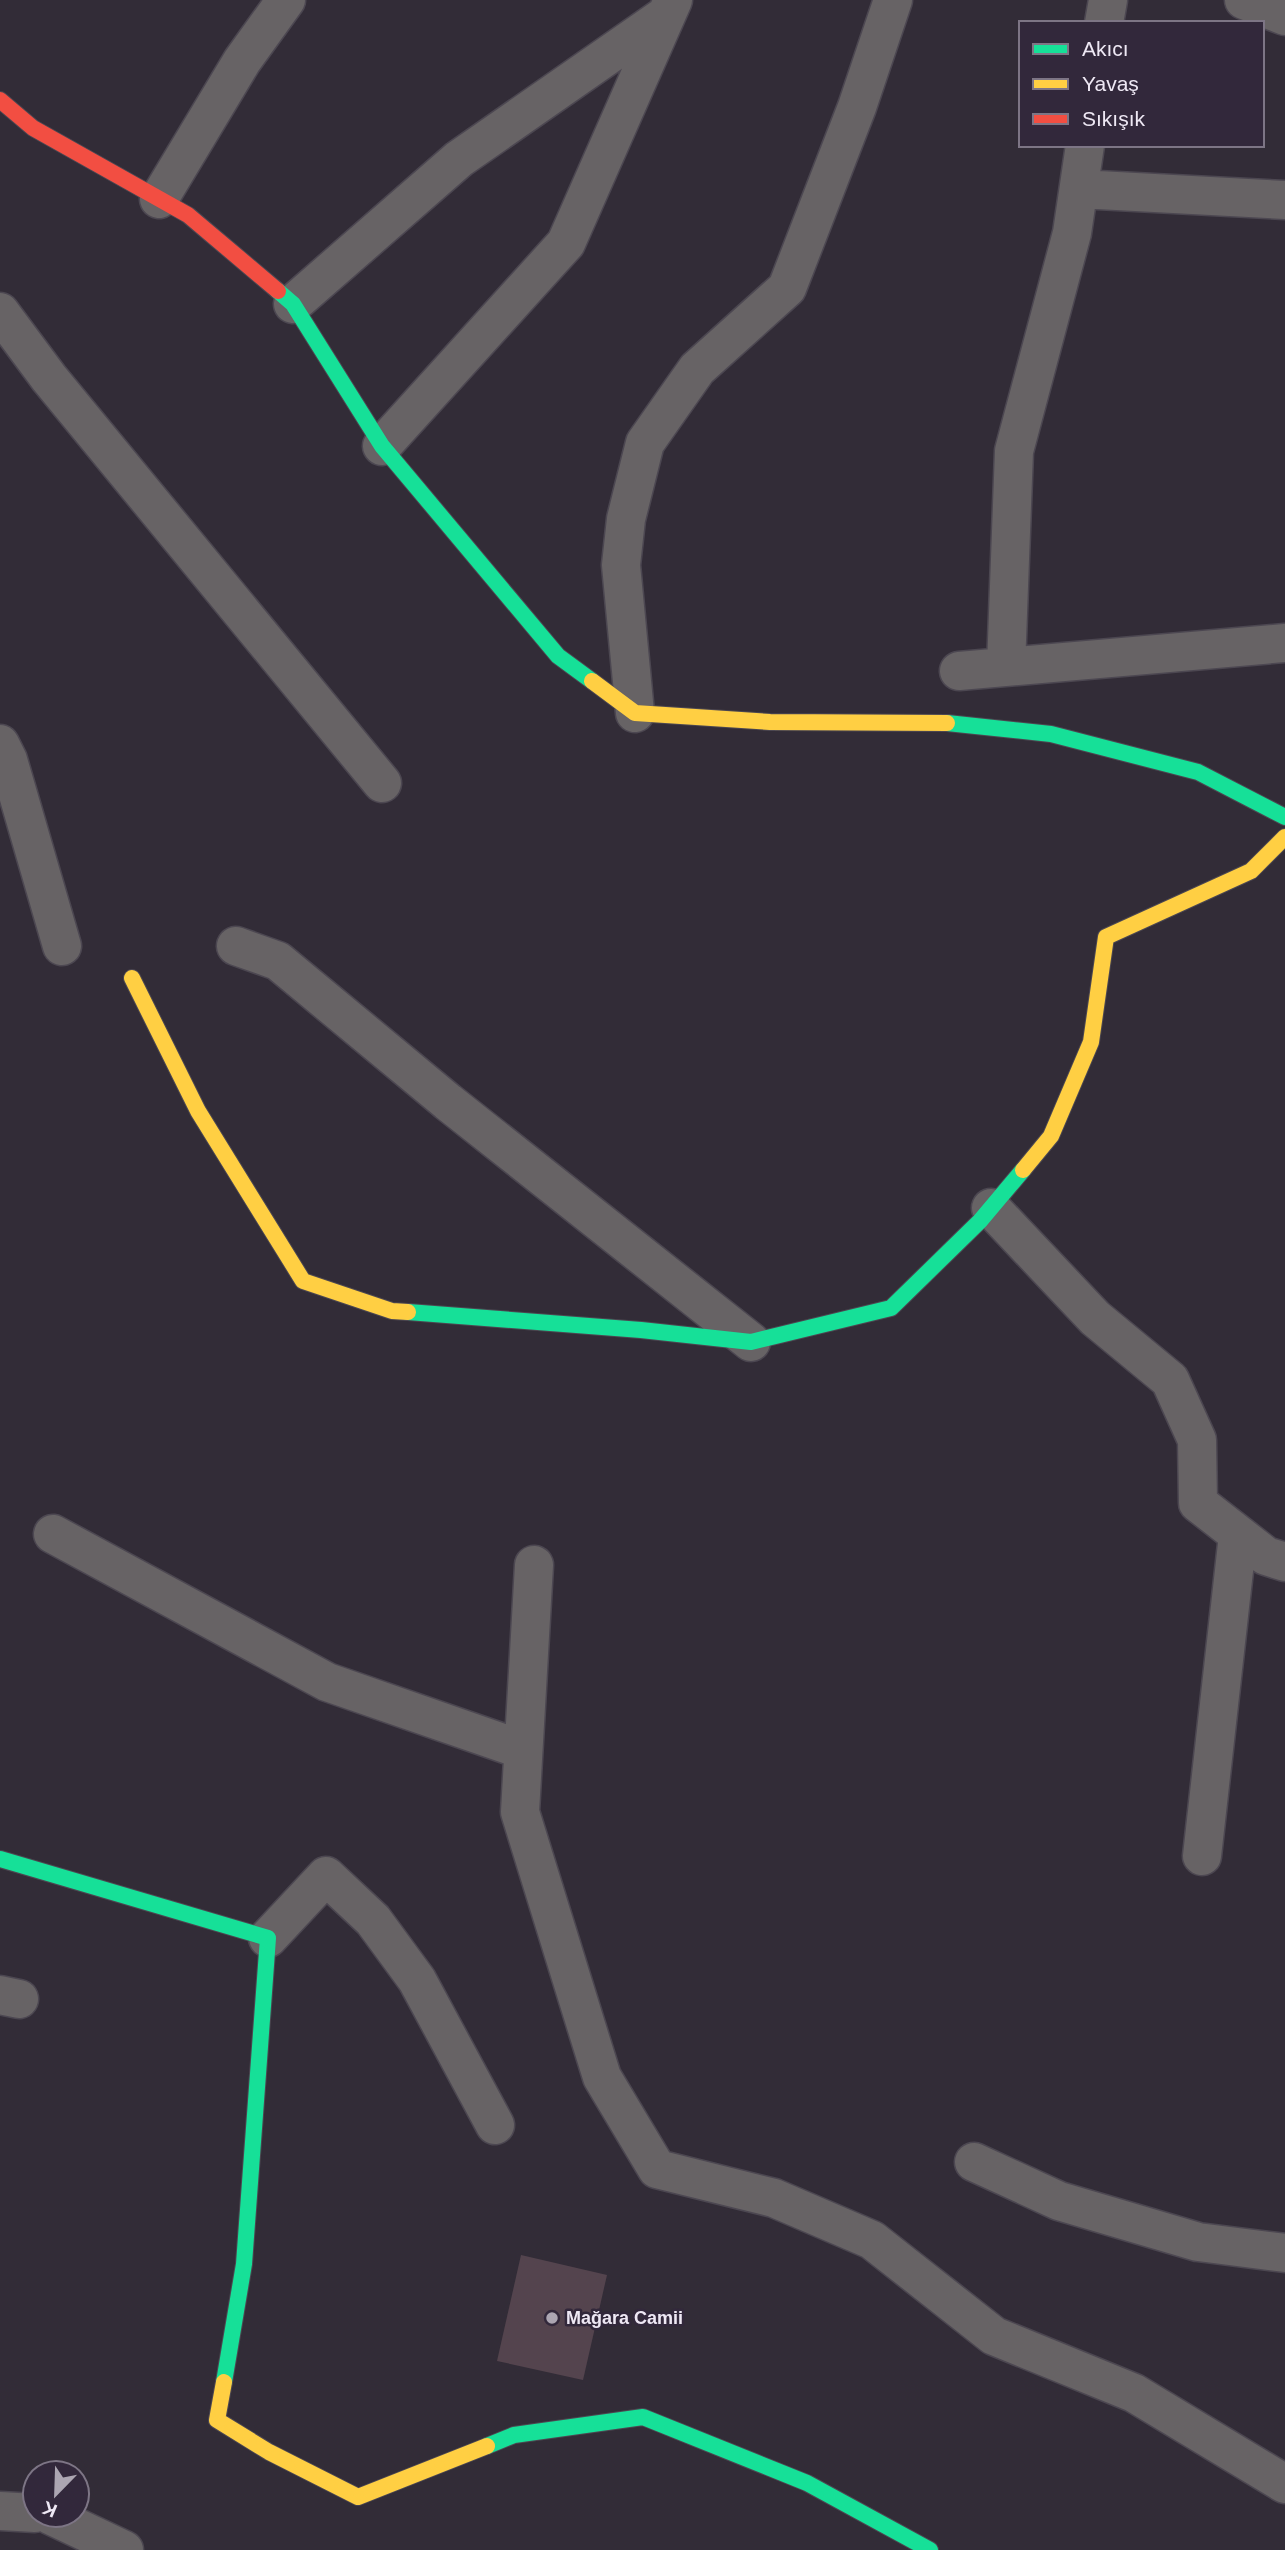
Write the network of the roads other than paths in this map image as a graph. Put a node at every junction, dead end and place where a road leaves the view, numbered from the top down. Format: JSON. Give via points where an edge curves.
{"nodes":[{"id":1,"x":286,"y":0,"type":"edge"},
{"id":2,"x":893,"y":0,"type":"edge"},
{"id":3,"x":1108,"y":0,"type":"edge"},
{"id":4,"x":1244,"y":0,"type":"edge"},
{"id":5,"x":669,"y":7,"type":"edge"},
{"id":6,"x":1285,"y":16,"type":"edge"},
{"id":7,"x":1104,"y":21,"type":"edge"},
{"id":8,"x":0,"y":100,"type":"edge"},
{"id":9,"x":1085,"y":147,"type":"edge"},
{"id":10,"x":1079,"y":189,"type":"junction"},
{"id":11,"x":159,"y":198,"type":"junction"},
{"id":12,"x":1285,"y":200,"type":"edge"},
{"id":13,"x":292,"y":304,"type":"junction"},
{"id":14,"x":0,"y":312,"type":"edge"},
{"id":15,"x":382,"y":446,"type":"junction"},
{"id":16,"x":1285,"y":643,"type":"edge"},
{"id":17,"x":1006,"y":667,"type":"junction"},
{"id":18,"x":959,"y":671,"type":"dead end"},
{"id":19,"x":635,"y":713,"type":"junction"},
{"id":20,"x":0,"y":744,"type":"edge"},
{"id":21,"x":382,"y":783,"type":"dead end"},
{"id":22,"x":1285,"y":817,"type":"edge"},
{"id":23,"x":1285,"y":837,"type":"edge"},
{"id":24,"x":62,"y":946,"type":"dead end"},
{"id":25,"x":236,"y":946,"type":"dead end"},
{"id":26,"x":132,"y":978,"type":"dead end"},
{"id":27,"x":991,"y":1208,"type":"junction"},
{"id":28,"x":751,"y":1342,"type":"junction"},
{"id":29,"x":52,"y":1534,"type":"dead end"},
{"id":30,"x":1238,"y":1535,"type":"junction"},
{"id":31,"x":1285,"y":1562,"type":"edge"},
{"id":32,"x":534,"y":1565,"type":"dead end"},
{"id":33,"x":523,"y":1750,"type":"junction"},
{"id":34,"x":1202,"y":1856,"type":"dead end"},
{"id":35,"x":0,"y":1859,"type":"edge"},
{"id":36,"x":268,"y":1938,"type":"junction"},
{"id":37,"x":495,"y":2124,"type":"dead end"},
{"id":38,"x":974,"y":2162,"type":"dead end"},
{"id":39,"x":1285,"y":2253,"type":"edge"},
{"id":40,"x":1285,"y":2484,"type":"edge"},
{"id":41,"x":0,"y":2511,"type":"edge"},
{"id":42,"x":21,"y":2512,"type":"edge"},
{"id":43,"x":80,"y":2529,"type":"edge"},
{"id":44,"x":124,"y":2550,"type":"edge"},
{"id":45,"x":930,"y":2550,"type":"edge"}],
"edges":[{"from":1,"to":11,"type":"street","via":[[242,61]]},
{"from":2,"to":19,"type":"street","via":[[787,288],[697,369],[645,443],[626,519],[621,565]]},
{"from":3,"to":7,"type":"street"},
{"from":4,"to":6,"type":"street"},
{"from":5,"to":13,"type":"street","via":[[459,159]]},
{"from":5,"to":15,"type":"street","via":[[566,243]]},
{"from":8,"to":11,"type":"street","via":[[33,128]]},
{"from":9,"to":10,"type":"street"},
{"from":10,"to":12,"type":"street"},
{"from":10,"to":17,"type":"street","via":[[1072,233],[1014,451]]},
{"from":11,"to":13,"type":"street","via":[[188,215]]},
{"from":13,"to":15,"type":"street"},
{"from":14,"to":21,"type":"street","via":[[49,378]]},
{"from":15,"to":19,"type":"street","via":[[558,656]]},
{"from":16,"to":17,"type":"street"},
{"from":17,"to":18,"type":"street"},
{"from":19,"to":22,"type":"street","via":[[770,722],[934,722],[1051,734],[1198,772]]},
{"from":20,"to":24,"type":"street"},
{"from":23,"to":27,"type":"street","via":[[1251,871],[1106,937],[1091,1042],[1066,1101],[1051,1136]]},
{"from":25,"to":28,"type":"street","via":[[278,961]]},
{"from":26,"to":28,"type":"street","via":[[198,1111],[303,1280],[392,1311]]},
{"from":27,"to":28,"type":"street","via":[[891,1308]]},
{"from":27,"to":30,"type":"street","via":[[1096,1318],[1170,1380],[1197,1440],[1198,1503]]},
{"from":29,"to":33,"type":"street","via":[[327,1682]]},
{"from":30,"to":31,"type":"street","via":[[1266,1556]]},
{"from":30,"to":34,"type":"street"},
{"from":32,"to":33,"type":"street"},
{"from":33,"to":40,"type":"street","via":[[520,1812],[602,2077],[657,2169],[774,2199],[872,2240],[994,2336],[1134,2393]]},
{"from":35,"to":36,"type":"street"},
{"from":36,"to":37,"type":"street","via":[[326,1876],[373,1920],[417,1980]]},
{"from":36,"to":45,"type":"street","via":[[244,2264],[216,2420],[358,2497],[513,2435],[643,2417],[807,2483]]},
{"from":38,"to":39,"type":"street","via":[[1059,2201],[1198,2242]]},
{"from":41,"to":42,"type":"street"},
{"from":43,"to":44,"type":"street"}]}
